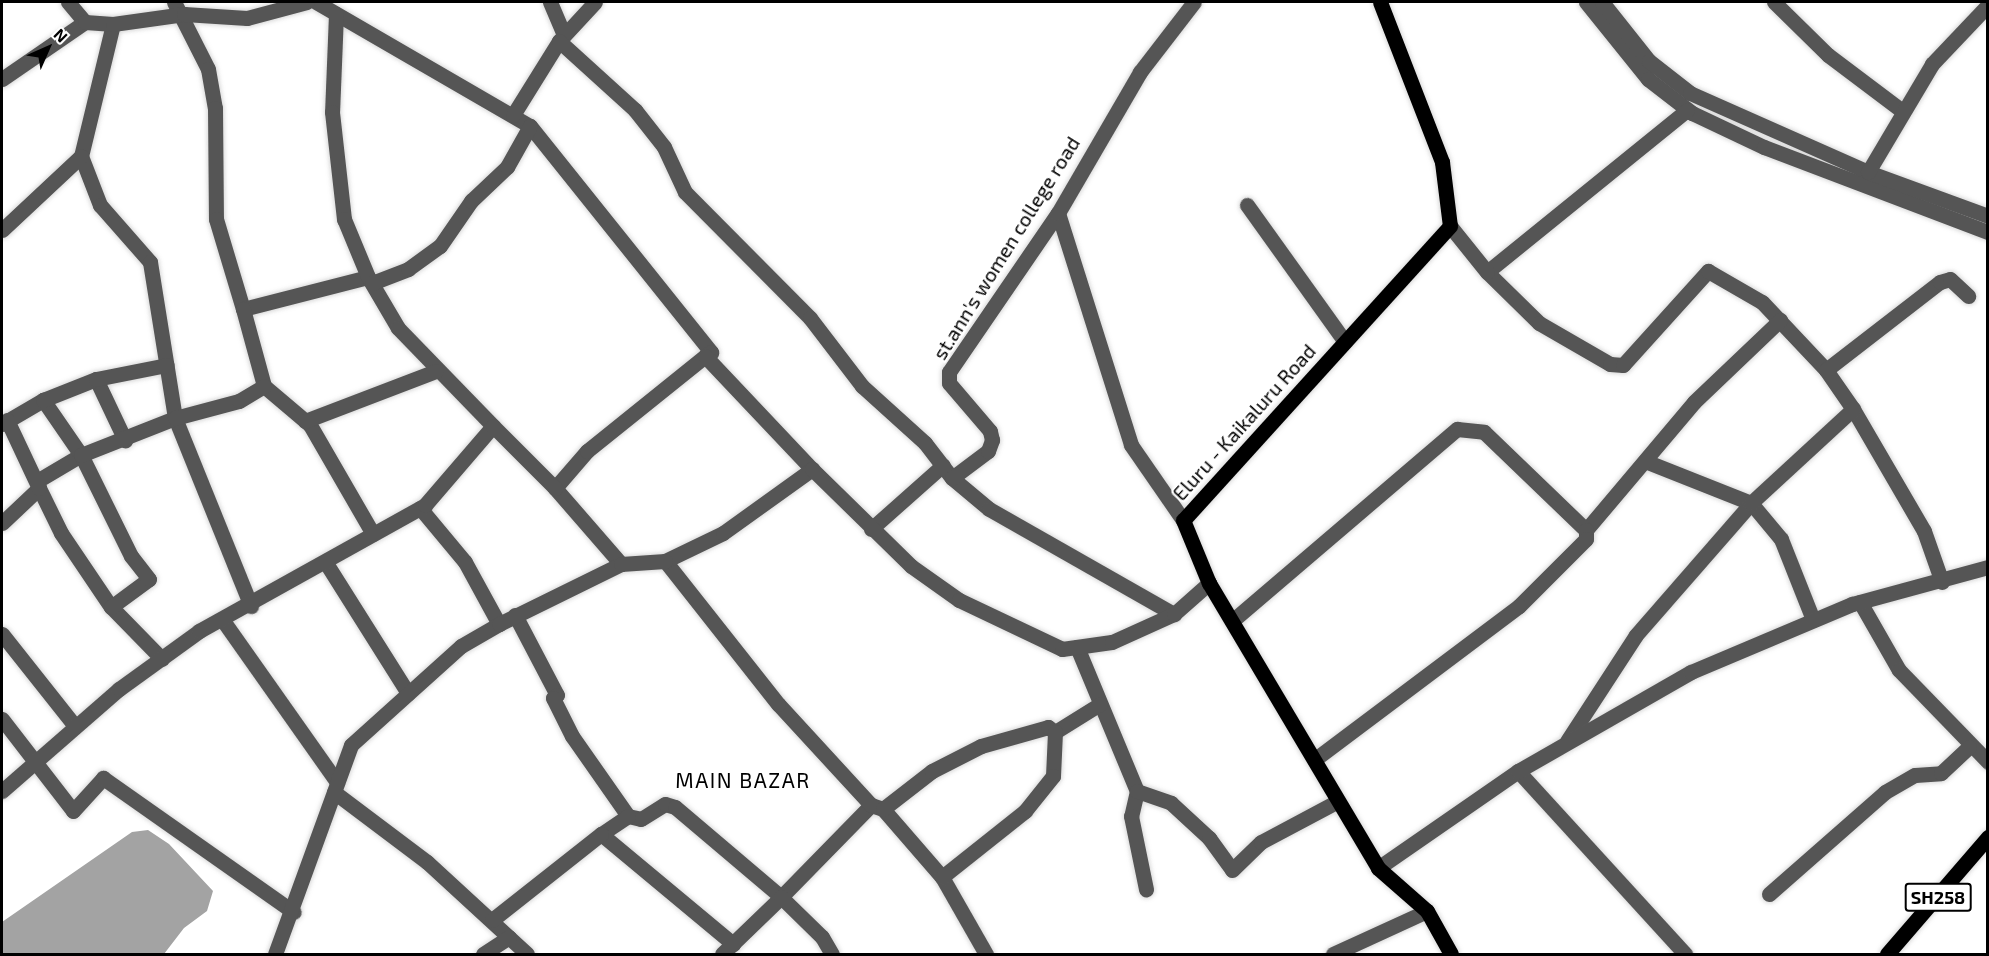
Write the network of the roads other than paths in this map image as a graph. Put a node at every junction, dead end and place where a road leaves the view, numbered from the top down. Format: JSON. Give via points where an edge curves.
{"nodes":[{"id":1,"x":68,"y":2,"type":"edge"},
{"id":2,"x":174,"y":2,"type":"edge"},
{"id":3,"x":307,"y":2,"type":"edge"},
{"id":4,"x":316,"y":2,"type":"edge"},
{"id":5,"x":550,"y":2,"type":"edge"},
{"id":6,"x":595,"y":2,"type":"edge"},
{"id":7,"x":1194,"y":2,"type":"edge"},
{"id":8,"x":1380,"y":2,"type":"edge"},
{"id":9,"x":1586,"y":2,"type":"edge"},
{"id":10,"x":1602,"y":2,"type":"edge"},
{"id":11,"x":1774,"y":2,"type":"edge"},
{"id":12,"x":1988,"y":4,"type":"edge"},
{"id":13,"x":184,"y":14,"type":"junction"},
{"id":14,"x":336,"y":14,"type":"junction"},
{"id":15,"x":85,"y":22,"type":"junction"},
{"id":16,"x":113,"y":24,"type":"junction"},
{"id":17,"x":561,"y":37,"type":"junction"},
{"id":18,"x":2,"y":79,"type":"edge"},
{"id":19,"x":1687,"y":110,"type":"junction"},
{"id":20,"x":1900,"y":110,"type":"junction"},
{"id":21,"x":513,"y":115,"type":"junction"},
{"id":22,"x":530,"y":126,"type":"junction"},
{"id":23,"x":81,"y":156,"type":"junction"},
{"id":24,"x":1868,"y":172,"type":"junction"},
{"id":25,"x":1247,"y":205,"type":"dead end"},
{"id":26,"x":1058,"y":213,"type":"junction"},
{"id":27,"x":1988,"y":216,"type":"edge"},
{"id":28,"x":1450,"y":226,"type":"junction"},
{"id":29,"x":2,"y":230,"type":"edge"},
{"id":30,"x":1988,"y":232,"type":"edge"},
{"id":31,"x":1487,"y":272,"type":"junction"},
{"id":32,"x":370,"y":280,"type":"junction"},
{"id":33,"x":1968,"y":296,"type":"dead end"},
{"id":34,"x":243,"y":309,"type":"junction"},
{"id":35,"x":1780,"y":320,"type":"junction"},
{"id":36,"x":1345,"y":342,"type":"junction"},
{"id":37,"x":705,"y":356,"type":"junction"},
{"id":38,"x":167,"y":365,"type":"junction"},
{"id":39,"x":1826,"y":370,"type":"junction"},
{"id":40,"x":436,"y":371,"type":"junction"},
{"id":41,"x":96,"y":379,"type":"junction"},
{"id":42,"x":264,"y":386,"type":"junction"},
{"id":43,"x":43,"y":400,"type":"junction"},
{"id":44,"x":1853,"y":410,"type":"junction"},
{"id":45,"x":175,"y":418,"type":"junction"},
{"id":46,"x":4,"y":422,"type":"edge"},
{"id":47,"x":305,"y":422,"type":"junction"},
{"id":48,"x":493,"y":426,"type":"junction"},
{"id":49,"x":125,"y":440,"type":"junction"},
{"id":50,"x":81,"y":455,"type":"junction"},
{"id":51,"x":1645,"y":461,"type":"junction"},
{"id":52,"x":812,"y":469,"type":"junction"},
{"id":53,"x":947,"y":472,"type":"junction"},
{"id":54,"x":38,"y":485,"type":"junction"},
{"id":55,"x":555,"y":488,"type":"junction"},
{"id":56,"x":1751,"y":503,"type":"junction"},
{"id":57,"x":420,"y":508,"type":"junction"},
{"id":58,"x":1183,"y":520,"type":"junction"},
{"id":59,"x":2,"y":523,"type":"edge"},
{"id":60,"x":871,"y":529,"type":"junction"},
{"id":61,"x":1586,"y":530,"type":"junction"},
{"id":62,"x":373,"y":534,"type":"junction"},
{"id":63,"x":665,"y":561,"type":"junction"},
{"id":64,"x":326,"y":563,"type":"junction"},
{"id":65,"x":621,"y":564,"type":"junction"},
{"id":66,"x":1988,"y":567,"type":"edge"},
{"id":67,"x":1942,"y":582,"type":"junction"},
{"id":68,"x":1209,"y":583,"type":"junction"},
{"id":69,"x":1860,"y":602,"type":"junction"},
{"id":70,"x":251,"y":606,"type":"junction"},
{"id":71,"x":111,"y":607,"type":"junction"},
{"id":72,"x":1174,"y":614,"type":"junction"},
{"id":73,"x":515,"y":615,"type":"junction"},
{"id":74,"x":1813,"y":620,"type":"junction"},
{"id":75,"x":1232,"y":621,"type":"junction"},
{"id":76,"x":224,"y":622,"type":"junction"},
{"id":77,"x":499,"y":624,"type":"junction"},
{"id":78,"x":2,"y":634,"type":"edge"},
{"id":79,"x":1077,"y":647,"type":"junction"},
{"id":80,"x":162,"y":659,"type":"junction"},
{"id":81,"x":408,"y":693,"type":"junction"},
{"id":82,"x":1100,"y":704,"type":"junction"},
{"id":83,"x":2,"y":719,"type":"edge"},
{"id":84,"x":74,"y":725,"type":"junction"},
{"id":85,"x":1055,"y":732,"type":"junction"},
{"id":86,"x":1566,"y":743,"type":"junction"},
{"id":87,"x":1969,"y":747,"type":"junction"},
{"id":88,"x":1314,"y":760,"type":"junction"},
{"id":89,"x":35,"y":761,"type":"junction"},
{"id":90,"x":1988,"y":762,"type":"edge"},
{"id":91,"x":1518,"y":771,"type":"junction"},
{"id":92,"x":336,"y":787,"type":"junction"},
{"id":93,"x":2,"y":791,"type":"edge"},
{"id":94,"x":1137,"y":791,"type":"junction"},
{"id":95,"x":1338,"y":801,"type":"junction"},
{"id":96,"x":877,"y":807,"type":"junction"},
{"id":97,"x":628,"y":816,"type":"junction"},
{"id":98,"x":601,"y":834,"type":"junction"},
{"id":99,"x":1988,"y":837,"type":"edge"},
{"id":100,"x":1378,"y":868,"type":"junction"},
{"id":101,"x":942,"y":877,"type":"junction"},
{"id":102,"x":1146,"y":889,"type":"dead end"},
{"id":103,"x":1769,"y":894,"type":"dead end"},
{"id":104,"x":781,"y":897,"type":"junction"},
{"id":105,"x":1427,"y":911,"type":"junction"},
{"id":106,"x":294,"y":912,"type":"junction"},
{"id":107,"x":492,"y":920,"type":"junction"},
{"id":108,"x":509,"y":937,"type":"junction"},
{"id":109,"x":727,"y":949,"type":"edge"},
{"id":110,"x":275,"y":954,"type":"edge"},
{"id":111,"x":483,"y":954,"type":"edge"},
{"id":112,"x":527,"y":954,"type":"edge"},
{"id":113,"x":831,"y":954,"type":"edge"},
{"id":114,"x":987,"y":954,"type":"edge"},
{"id":115,"x":1333,"y":954,"type":"edge"},
{"id":116,"x":1451,"y":954,"type":"edge"},
{"id":117,"x":1685,"y":954,"type":"edge"},
{"id":118,"x":1887,"y":954,"type":"edge"}],
"edges":[{"from":1,"to":15,"type":"street"},
{"from":2,"to":13,"type":"street"},
{"from":3,"to":13,"type":"street","via":[[248,18]]},
{"from":4,"to":14,"type":"street"},
{"from":5,"to":17,"type":"street"},
{"from":6,"to":17,"type":"street"},
{"from":7,"to":26,"type":"street","name":"st.ann's women college road","via":[[1140,72]]},
{"from":8,"to":28,"type":"main road","via":[[1409,65],[1442,162]]},
{"from":9,"to":19,"type":"street","via":[[1648,79]]},
{"from":10,"to":24,"type":"street","via":[[1649,61],[1690,93]]},
{"from":11,"to":20,"type":"street","via":[[1828,55]]},
{"from":12,"to":20,"type":"street","via":[[1932,64]]},
{"from":13,"to":16,"type":"street"},
{"from":13,"to":34,"type":"street","via":[[208,69],[215,108],[216,219]]},
{"from":14,"to":21,"type":"street"},
{"from":14,"to":32,"type":"street","via":[[332,112],[344,219]]},
{"from":15,"to":16,"type":"street"},
{"from":15,"to":18,"type":"street"},
{"from":16,"to":23,"type":"street"},
{"from":17,"to":21,"type":"street"},
{"from":17,"to":53,"type":"street","via":[[635,110],[664,147],[685,192],[810,318],[862,386]]},
{"from":19,"to":30,"type":"street","via":[[1764,147]]},
{"from":19,"to":31,"type":"street"},
{"from":20,"to":24,"type":"street"},
{"from":21,"to":22,"type":"street"},
{"from":22,"to":32,"type":"street","via":[[507,167],[471,201],[440,246],[408,269]]},
{"from":22,"to":37,"type":"street","via":[[711,352]]},
{"from":23,"to":29,"type":"street"},
{"from":23,"to":38,"type":"street","via":[[100,205],[150,262]]},
{"from":24,"to":27,"type":"street"},
{"from":25,"to":36,"type":"street"},
{"from":26,"to":53,"type":"street","name":"st.ann's women college road","via":[[950,372],[949,383],[990,431],[992,440],[988,451]]},
{"from":26,"to":58,"type":"street","via":[[1131,445]]},
{"from":28,"to":31,"type":"street"},
{"from":28,"to":36,"type":"main road","name":"Eluru - Kaikaluru Road"},
{"from":31,"to":35,"type":"street","via":[[1539,322],[1610,364],[1623,365],[1708,271],[1762,302]]},
{"from":32,"to":34,"type":"street"},
{"from":32,"to":40,"type":"street","via":[[398,327]]},
{"from":33,"to":39,"type":"street","via":[[1950,279],[1940,282]]},
{"from":34,"to":42,"type":"street"},
{"from":35,"to":39,"type":"street"},
{"from":35,"to":51,"type":"street","via":[[1694,402]]},
{"from":36,"to":58,"type":"main road","name":"Eluru - Kaikaluru Road"},
{"from":37,"to":52,"type":"street"},
{"from":37,"to":55,"type":"street","via":[[587,451]]},
{"from":38,"to":41,"type":"street"},
{"from":38,"to":45,"type":"street"},
{"from":39,"to":44,"type":"street"},
{"from":40,"to":47,"type":"street"},
{"from":40,"to":48,"type":"street"},
{"from":41,"to":43,"type":"street"},
{"from":41,"to":49,"type":"street"},
{"from":42,"to":45,"type":"street","via":[[239,401]]},
{"from":42,"to":47,"type":"street"},
{"from":43,"to":46,"type":"street"},
{"from":43,"to":50,"type":"street"},
{"from":44,"to":56,"type":"street"},
{"from":44,"to":67,"type":"street","via":[[1924,531]]},
{"from":45,"to":49,"type":"street"},
{"from":45,"to":70,"type":"street"},
{"from":46,"to":54,"type":"street"},
{"from":47,"to":62,"type":"street","via":[[335,463]]},
{"from":48,"to":55,"type":"street"},
{"from":48,"to":57,"type":"street"},
{"from":49,"to":50,"type":"street"},
{"from":50,"to":54,"type":"street"},
{"from":50,"to":71,"type":"street","via":[[131,556],[149,579]]},
{"from":51,"to":56,"type":"street"},
{"from":51,"to":61,"type":"street"},
{"from":52,"to":60,"type":"street"},
{"from":52,"to":63,"type":"street","via":[[723,533]]},
{"from":53,"to":60,"type":"street"},
{"from":53,"to":72,"type":"street","via":[[989,509]]},
{"from":54,"to":59,"type":"street"},
{"from":54,"to":71,"type":"street","via":[[61,533]]},
{"from":55,"to":65,"type":"street"},
{"from":56,"to":74,"type":"street","via":[[1781,539]]},
{"from":56,"to":86,"type":"street","via":[[1636,635]]},
{"from":57,"to":62,"type":"street"},
{"from":57,"to":77,"type":"street","via":[[465,562]]},
{"from":58,"to":68,"type":"main road","name":"Eluru - Kaikaluru Road"},
{"from":60,"to":79,"type":"street","via":[[958,600],[1062,649]]},
{"from":61,"to":75,"type":"street","via":[[1484,432],[1457,429]]},
{"from":61,"to":88,"type":"street","via":[[1586,539],[1519,606]]},
{"from":62,"to":64,"type":"street"},
{"from":63,"to":65,"type":"street"},
{"from":63,"to":96,"type":"street","via":[[778,704]]},
{"from":64,"to":70,"type":"street"},
{"from":64,"to":81,"type":"street"},
{"from":65,"to":73,"type":"street"},
{"from":66,"to":67,"type":"street"},
{"from":67,"to":69,"type":"street"},
{"from":68,"to":72,"type":"street"},
{"from":68,"to":75,"type":"main road","name":"Eluru - Kaikaluru Road"},
{"from":69,"to":74,"type":"street"},
{"from":69,"to":87,"type":"street","via":[[1899,670]]},
{"from":70,"to":76,"type":"street"},
{"from":71,"to":80,"type":"street"},
{"from":72,"to":79,"type":"street","via":[[1112,642]]},
{"from":73,"to":77,"type":"street"},
{"from":73,"to":97,"type":"street","via":[[557,695],[553,699],[572,736]]},
{"from":74,"to":86,"type":"street","via":[[1691,672]]},
{"from":75,"to":88,"type":"main road","name":"Eluru - Kaikaluru Road"},
{"from":76,"to":80,"type":"street","via":[[200,631]]},
{"from":76,"to":92,"type":"street"},
{"from":77,"to":81,"type":"street","via":[[461,646]]},
{"from":78,"to":84,"type":"street"},
{"from":79,"to":82,"type":"street"},
{"from":80,"to":84,"type":"street"},
{"from":81,"to":92,"type":"street","via":[[351,745]]},
{"from":82,"to":85,"type":"street"},
{"from":82,"to":94,"type":"street"},
{"from":83,"to":89,"type":"street"},
{"from":84,"to":89,"type":"street"},
{"from":85,"to":96,"type":"street","via":[[1048,727],[981,746],[932,771]]},
{"from":85,"to":101,"type":"street","via":[[1053,776],[1039,794],[1025,811]]},
{"from":86,"to":91,"type":"street"},
{"from":87,"to":90,"type":"street"},
{"from":87,"to":103,"type":"street","via":[[1941,773],[1908,778],[1885,792]]},
{"from":88,"to":95,"type":"main road","name":"Eluru - Kaikaluru Road"},
{"from":89,"to":93,"type":"street"},
{"from":89,"to":106,"type":"street","via":[[73,811],[103,778]]},
{"from":91,"to":100,"type":"street"},
{"from":91,"to":117,"type":"street"},
{"from":92,"to":106,"type":"street"},
{"from":92,"to":107,"type":"street"},
{"from":94,"to":95,"type":"street","via":[[1171,803],[1209,838],[1232,870],[1262,842]]},
{"from":94,"to":102,"type":"street","via":[[1131,816]]},
{"from":95,"to":100,"type":"main road","name":"Eluru - Kaikaluru Road"},
{"from":96,"to":101,"type":"street"},
{"from":96,"to":104,"type":"street"},
{"from":97,"to":98,"type":"street"},
{"from":97,"to":104,"type":"street","via":[[641,819],[665,804],[675,807]]},
{"from":98,"to":107,"type":"street"},
{"from":98,"to":109,"type":"street"},
{"from":99,"to":118,"type":"main road","number":"SH258"},
{"from":100,"to":105,"type":"main road","name":"Eluru - Kaikaluru Road"},
{"from":101,"to":114,"type":"street"},
{"from":104,"to":109,"type":"street"},
{"from":104,"to":113,"type":"street","via":[[822,937]]},
{"from":105,"to":115,"type":"street"},
{"from":105,"to":116,"type":"main road","name":"Eluru - Kaikaluru Road"},
{"from":106,"to":110,"type":"street"},
{"from":107,"to":108,"type":"street"},
{"from":108,"to":111,"type":"street"},
{"from":108,"to":112,"type":"street"}]}
